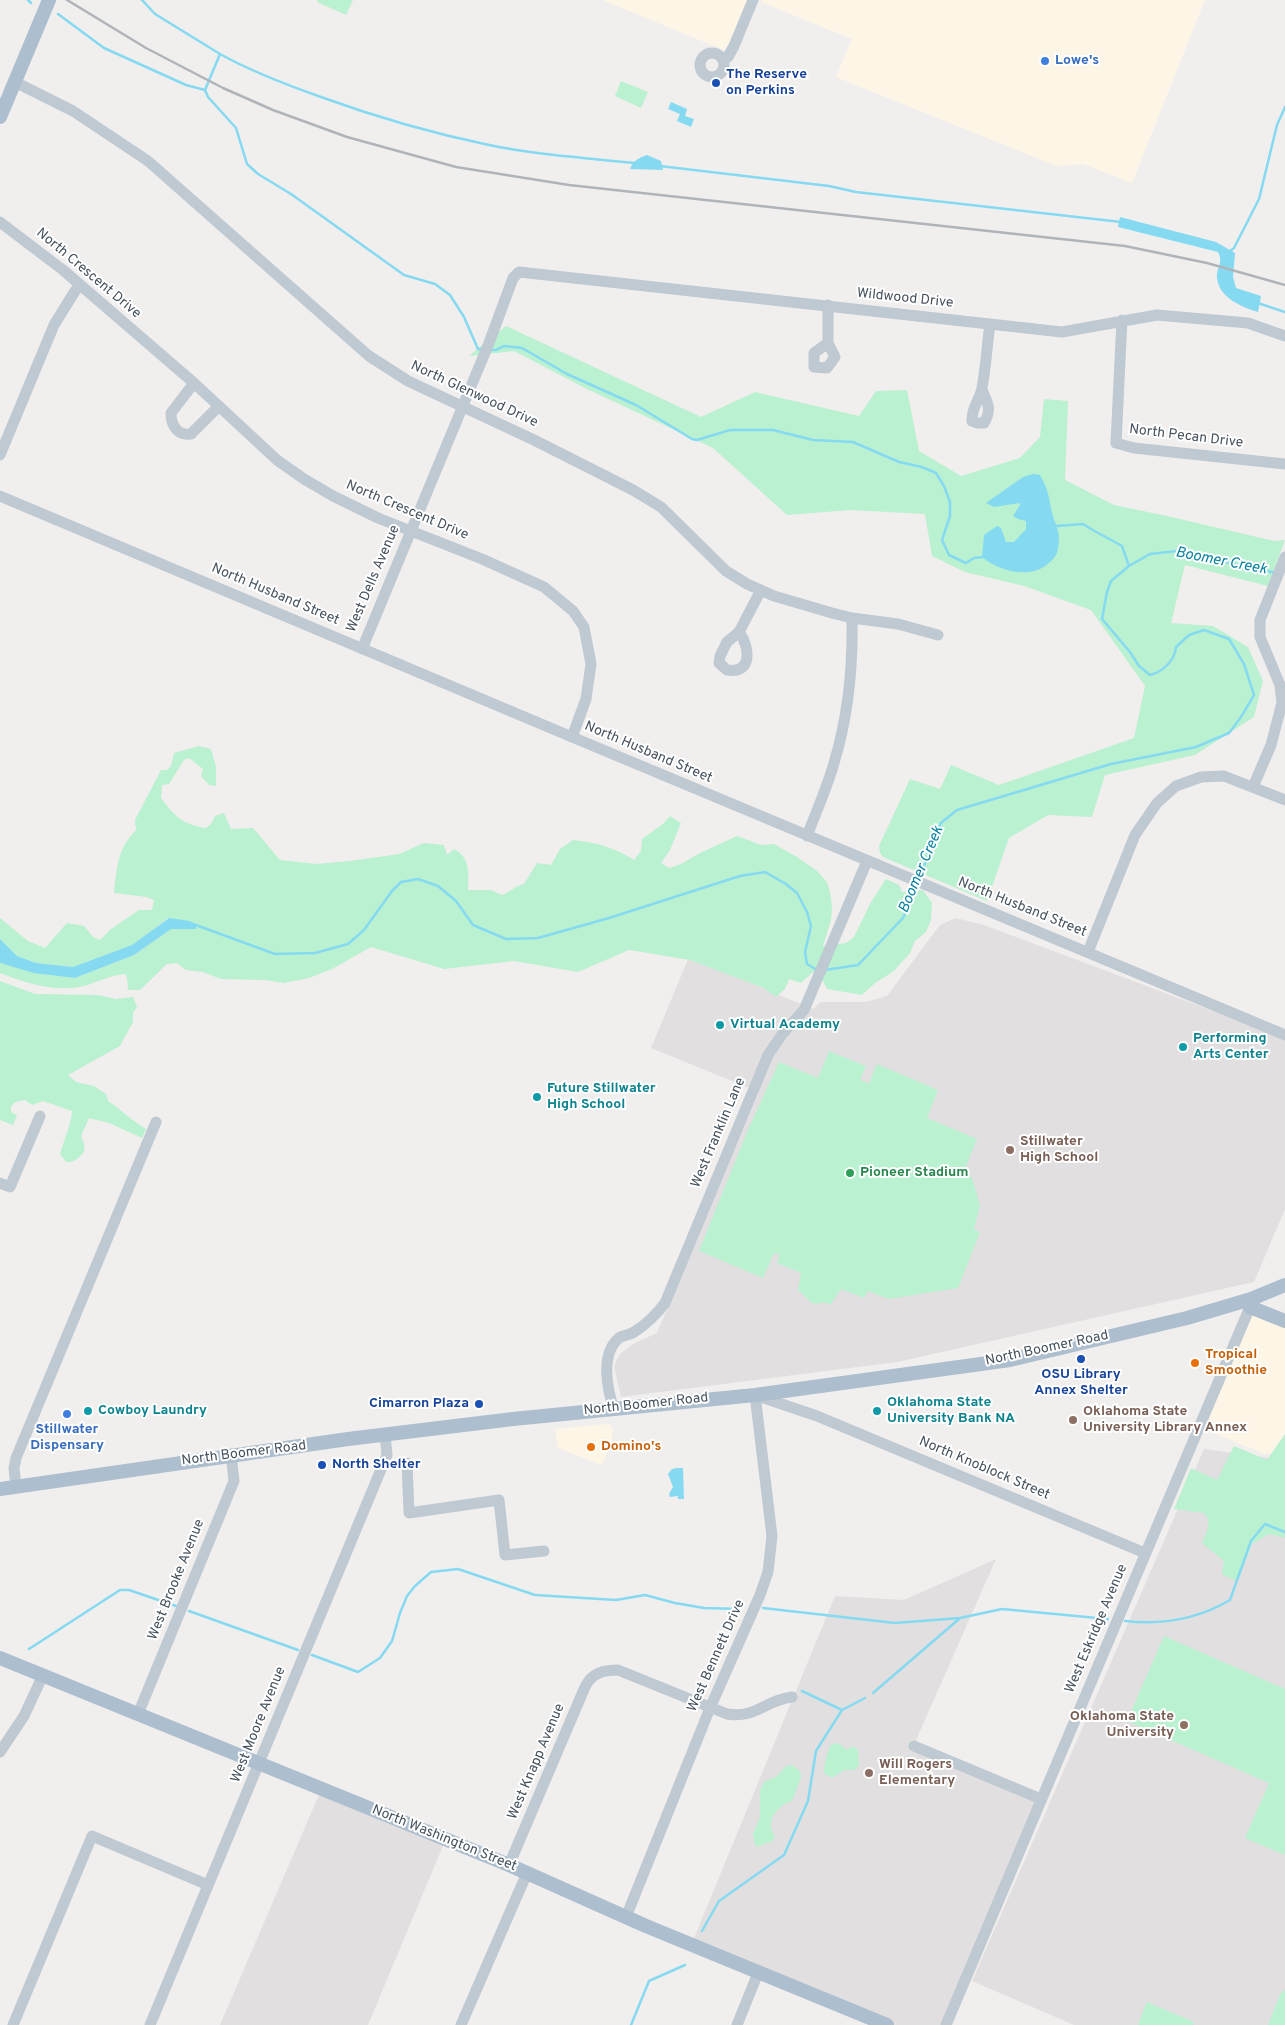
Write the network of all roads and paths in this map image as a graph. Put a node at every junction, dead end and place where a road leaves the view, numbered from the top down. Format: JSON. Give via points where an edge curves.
{"nodes":[{"id":1,"x":49,"y":0,"type":"edge"},
{"id":2,"x":753,"y":0,"type":"edge"},
{"id":3,"x":722,"y":58,"type":"dead end"},
{"id":4,"x":15,"y":82,"type":"junction"},
{"id":5,"x":0,"y":117,"type":"edge"},
{"id":6,"x":0,"y":222,"type":"edge"},
{"id":7,"x":519,"y":272,"type":"joint"},
{"id":8,"x":80,"y":286,"type":"junction"},
{"id":9,"x":828,"y":305,"type":"junction"},
{"id":10,"x":1122,"y":320,"type":"junction"},
{"id":11,"x":990,"y":324,"type":"junction"},
{"id":12,"x":1285,"y":336,"type":"edge"},
{"id":13,"x":828,"y":343,"type":"dead end"},
{"id":14,"x":194,"y":383,"type":"junction"},
{"id":15,"x":982,"y":390,"type":"dead end"},
{"id":16,"x":219,"y":406,"type":"junction"},
{"id":17,"x":462,"y":406,"type":"junction"},
{"id":18,"x":0,"y":455,"type":"edge"},
{"id":19,"x":1285,"y":464,"type":"edge"},
{"id":20,"x":0,"y":496,"type":"edge"},
{"id":21,"x":410,"y":532,"type":"junction"},
{"id":22,"x":1285,"y":557,"type":"edge"},
{"id":23,"x":761,"y":590,"type":"junction"},
{"id":24,"x":852,"y":618,"type":"junction"},
{"id":25,"x":740,"y":632,"type":"dead end"},
{"id":26,"x":938,"y":635,"type":"dead end"},
{"id":27,"x":362,"y":649,"type":"junction"},
{"id":28,"x":572,"y":737,"type":"junction"},
{"id":29,"x":1253,"y":786,"type":"junction"},
{"id":30,"x":1285,"y":800,"type":"edge"},
{"id":31,"x":807,"y":836,"type":"junction"},
{"id":32,"x":867,"y":861,"type":"junction"},
{"id":33,"x":1088,"y":952,"type":"junction"},
{"id":34,"x":1285,"y":1035,"type":"edge"},
{"id":35,"x":40,"y":1116,"type":"dead end"},
{"id":36,"x":156,"y":1122,"type":"dead end"},
{"id":37,"x":0,"y":1184,"type":"edge"},
{"id":38,"x":1285,"y":1285,"type":"edge"},
{"id":39,"x":1251,"y":1303,"type":"junction"},
{"id":40,"x":1285,"y":1321,"type":"edge"},
{"id":41,"x":755,"y":1394,"type":"junction"},
{"id":42,"x":614,"y":1409,"type":"junction"},
{"id":43,"x":385,"y":1434,"type":"junction"},
{"id":44,"x":231,"y":1454,"type":"junction"},
{"id":45,"x":407,"y":1463,"type":"dead end"},
{"id":46,"x":16,"y":1487,"type":"junction"},
{"id":47,"x":0,"y":1489,"type":"edge"},
{"id":48,"x":544,"y":1551,"type":"dead end"},
{"id":49,"x":1145,"y":1553,"type":"junction"},
{"id":50,"x":0,"y":1658,"type":"edge"},
{"id":51,"x":43,"y":1675,"type":"junction"},
{"id":52,"x":792,"y":1697,"type":"dead end"},
{"id":53,"x":710,"y":1708,"type":"junction"},
{"id":54,"x":138,"y":1714,"type":"junction"},
{"id":55,"x":914,"y":1746,"type":"dead end"},
{"id":56,"x":0,"y":1752,"type":"edge"},
{"id":57,"x":259,"y":1764,"type":"junction"},
{"id":58,"x":1041,"y":1799,"type":"junction"},
{"id":59,"x":509,"y":1865,"type":"junction"},
{"id":60,"x":526,"y":1873,"type":"junction"},
{"id":61,"x":208,"y":1886,"type":"junction"},
{"id":62,"x":626,"y":1917,"type":"junction"},
{"id":63,"x":758,"y":1973,"type":"junction"},
{"id":64,"x":872,"y":2022,"type":"edge"},
{"id":65,"x":13,"y":2025,"type":"edge"},
{"id":66,"x":150,"y":2025,"type":"edge"},
{"id":67,"x":461,"y":2025,"type":"edge"},
{"id":68,"x":737,"y":2025,"type":"edge"},
{"id":69,"x":886,"y":2025,"type":"edge"},
{"id":70,"x":946,"y":2025,"type":"edge"}],
"edges":[{"from":1,"to":4,"type":"main road"},
{"from":2,"to":3,"type":"street","via":[[734,46],[728,56]]},
{"from":4,"to":5,"type":"main road"},
{"from":4,"to":17,"type":"street","name":"North Glenwood Drive","via":[[73,111],[148,162],[368,356],[408,381]]},
{"from":6,"to":8,"type":"street","name":"North Crescent Drive"},
{"from":7,"to":9,"type":"street","name":"Wildwood Drive"},
{"from":7,"to":17,"type":"street","name":"West Dells Avenue","via":[[513,278]]},
{"from":8,"to":14,"type":"street","name":"North Crescent Drive"},
{"from":8,"to":18,"type":"street","via":[[54,325]]},
{"from":9,"to":11,"type":"street","name":"Wildwood Drive"},
{"from":9,"to":13,"type":"street"},
{"from":10,"to":11,"type":"street","name":"Wildwood Drive","via":[[1062,332]]},
{"from":10,"to":12,"type":"street","name":"Wildwood Drive","via":[[1157,315],[1248,323]]},
{"from":10,"to":19,"type":"street","name":"North Pecan Drive","via":[[1116,443],[1134,448]]},
{"from":11,"to":15,"type":"street"},
{"from":14,"to":16,"type":"street","name":"North Crescent Drive"},
{"from":14,"to":16,"type":"street","via":[[171,413],[178,432],[191,434]]},
{"from":16,"to":21,"type":"street","name":"North Crescent Drive","via":[[277,460],[304,479]]},
{"from":17,"to":21,"type":"street","name":"West Dells Avenue"},
{"from":17,"to":23,"type":"street","name":"North Glenwood Drive","via":[[661,507],[726,571]]},
{"from":20,"to":27,"type":"street","name":"North Husband Street"},
{"from":21,"to":27,"type":"street","name":"West Dells Avenue"},
{"from":21,"to":28,"type":"street","name":"North Crescent Drive","via":[[544,587],[573,611],[584,627],[591,664],[586,699]]},
{"from":22,"to":29,"type":"street","via":[[1260,620],[1260,637],[1280,685],[1282,703],[1271,745]]},
{"from":23,"to":24,"type":"street","name":"North Glenwood Drive"},
{"from":23,"to":25,"type":"street"},
{"from":24,"to":26,"type":"street","name":"North Glenwood Drive","via":[[906,625]]},
{"from":24,"to":31,"type":"street","via":[[852,648],[843,722],[834,764]]},
{"from":27,"to":28,"type":"street","name":"North Husband Street"},
{"from":28,"to":31,"type":"street","name":"North Husband Street"},
{"from":29,"to":30,"type":"street"},
{"from":29,"to":33,"type":"street","via":[[1224,776],[1201,777],[1176,786],[1157,803],[1135,835]]},
{"from":31,"to":32,"type":"street","name":"North Husband Street"},
{"from":32,"to":33,"type":"street","name":"North Husband Street"},
{"from":32,"to":42,"type":"street","name":"West Franklin Lane","via":[[804,1010],[768,1054],[665,1303],[653,1319],[632,1334],[620,1338],[613,1348],[607,1362],[609,1395]]},
{"from":33,"to":34,"type":"street","name":"North Husband Street"},
{"from":35,"to":37,"type":"street","via":[[10,1187]]},
{"from":36,"to":46,"type":"street","via":[[16,1458]]},
{"from":38,"to":39,"type":"main road","name":"North Boomer Road"},
{"from":39,"to":40,"type":"main road"},
{"from":39,"to":41,"type":"main road","name":"North Boomer Road","via":[[1010,1360]]},
{"from":39,"to":49,"type":"street","name":"West Eskridge Avenue"},
{"from":41,"to":42,"type":"main road","name":"North Boomer Road"},
{"from":41,"to":49,"type":"street","name":"North Knoblock Street","via":[[817,1416]]},
{"from":41,"to":53,"type":"street","name":"West Bennett Drive","via":[[772,1536],[768,1572]]},
{"from":42,"to":43,"type":"main road","name":"North Boomer Road"},
{"from":43,"to":44,"type":"main road","name":"North Boomer Road"},
{"from":43,"to":57,"type":"street","name":"West Moore Avenue","via":[[387,1455]]},
{"from":44,"to":46,"type":"main road","name":"North Boomer Road"},
{"from":44,"to":54,"type":"street","name":"West Brooke Avenue","via":[[234,1481]]},
{"from":45,"to":48,"type":"street","via":[[409,1513],[500,1500],[505,1555]]},
{"from":46,"to":47,"type":"main road","name":"North Boomer Road"},
{"from":49,"to":58,"type":"street","name":"West Eskridge Avenue"},
{"from":50,"to":51,"type":"main road","name":"North Washington Street"},
{"from":51,"to":54,"type":"main road","name":"North Washington Street"},
{"from":51,"to":56,"type":"street","via":[[24,1716]]},
{"from":52,"to":53,"type":"street","via":[[774,1700],[746,1715],[727,1714]]},
{"from":53,"to":59,"type":"street","name":"West Knapp Avenue","via":[[618,1670],[596,1674],[585,1687]]},
{"from":53,"to":62,"type":"street","name":"West Bennett Drive"},
{"from":54,"to":57,"type":"main road","name":"North Washington Street"},
{"from":55,"to":58,"type":"street"},
{"from":57,"to":59,"type":"main road","name":"North Washington Street"},
{"from":57,"to":61,"type":"street","name":"West Moore Avenue"},
{"from":58,"to":70,"type":"street","name":"West Eskridge Avenue"},
{"from":59,"to":60,"type":"main road","name":"North Washington Street"},
{"from":60,"to":62,"type":"main road","name":"North Washington Street"},
{"from":60,"to":67,"type":"street"},
{"from":61,"to":65,"type":"street","via":[[92,1836]]},
{"from":61,"to":66,"type":"street","name":"West Moore Avenue"},
{"from":62,"to":63,"type":"main road","name":"North Washington Street"},
{"from":63,"to":64,"type":"main road","name":"North Washington Street"},
{"from":63,"to":68,"type":"street"},
{"from":64,"to":69,"type":"main road","name":"North Washington Street"}]}
